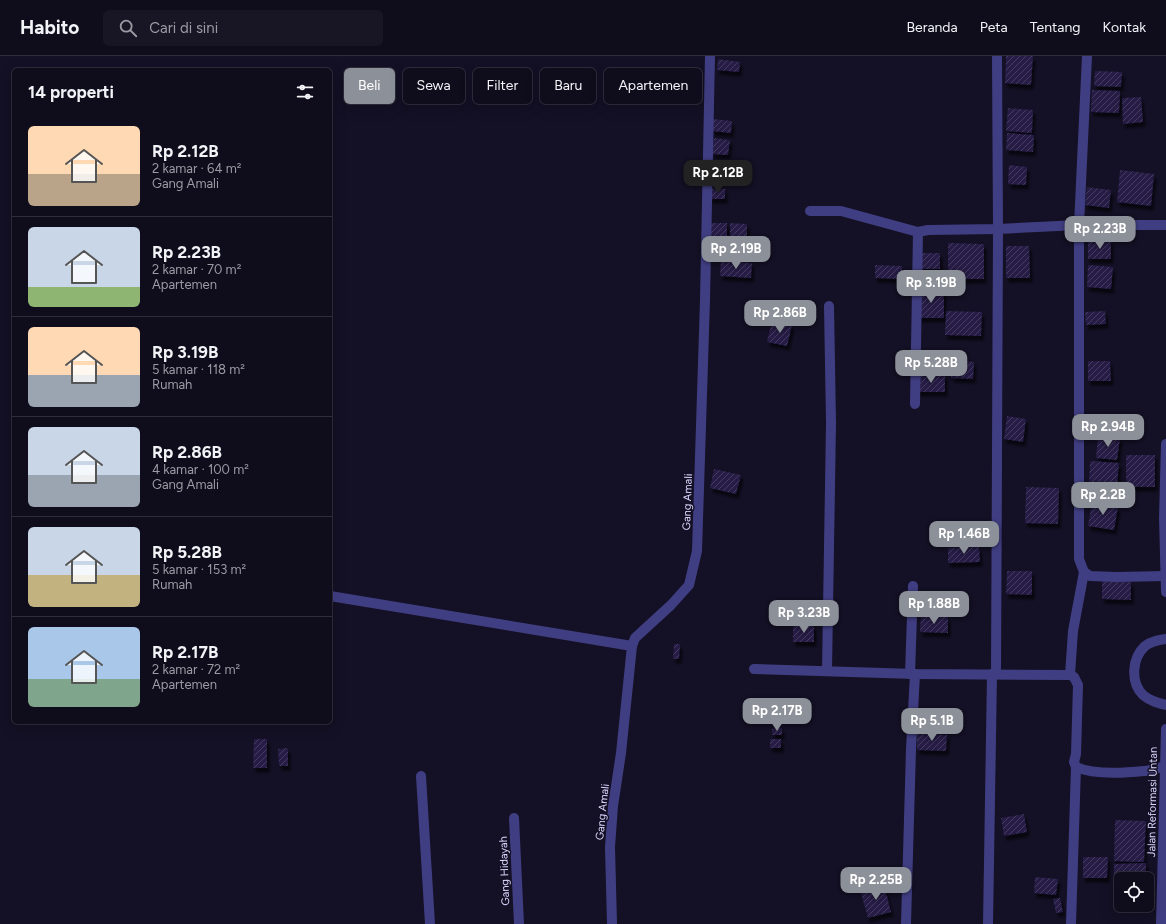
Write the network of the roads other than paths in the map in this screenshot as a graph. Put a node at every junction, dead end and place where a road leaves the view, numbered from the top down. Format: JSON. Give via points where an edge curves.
{"nodes":[{"id":1,"x":710,"y":56,"type":"edge"},
{"id":2,"x":997,"y":56,"type":"edge"},
{"id":3,"x":1087,"y":56,"type":"edge"},
{"id":4,"x":810,"y":211,"type":"dead end"},
{"id":5,"x":1079,"y":225,"type":"junction"},
{"id":6,"x":1166,"y":225,"type":"edge"},
{"id":7,"x":998,"y":229,"type":"junction"},
{"id":8,"x":918,"y":232,"type":"junction"},
{"id":9,"x":829,"y":306,"type":"dead end"},
{"id":10,"x":915,"y":404,"type":"dead end"},
{"id":11,"x":1166,"y":444,"type":"edge"},
{"id":12,"x":1084,"y":572,"type":"junction"},
{"id":13,"x":1165,"y":576,"type":"edge"},
{"id":14,"x":913,"y":586,"type":"dead end"},
{"id":15,"x":1166,"y":592,"type":"edge"},
{"id":16,"x":332,"y":596,"type":"edge"},
{"id":17,"x":1166,"y":639,"type":"edge"},
{"id":18,"x":632,"y":646,"type":"junction"},
{"id":19,"x":754,"y":669,"type":"dead end"},
{"id":20,"x":827,"y":671,"type":"junction"},
{"id":21,"x":912,"y":674,"type":"junction"},
{"id":22,"x":994,"y":674,"type":"junction"},
{"id":23,"x":1070,"y":675,"type":"junction"},
{"id":24,"x":1166,"y":705,"type":"edge"},
{"id":25,"x":1166,"y":729,"type":"edge"},
{"id":26,"x":1165,"y":766,"type":"edge"},
{"id":27,"x":1076,"y":767,"type":"junction"},
{"id":28,"x":421,"y":776,"type":"dead end"},
{"id":29,"x":514,"y":818,"type":"dead end"},
{"id":30,"x":430,"y":924,"type":"edge"},
{"id":31,"x":518,"y":924,"type":"edge"},
{"id":32,"x":612,"y":924,"type":"edge"},
{"id":33,"x":906,"y":924,"type":"edge"},
{"id":34,"x":988,"y":924,"type":"edge"},
{"id":35,"x":1071,"y":924,"type":"edge"},
{"id":36,"x":1161,"y":924,"type":"edge"}],
"edges":[{"from":1,"to":18,"type":"street","name":"Gang Amali","via":[[697,551],[689,585],[635,638]]},
{"from":2,"to":7,"type":"street"},
{"from":3,"to":5,"type":"street"},
{"from":4,"to":8,"type":"street","via":[[841,211]]},
{"from":5,"to":6,"type":"street"},
{"from":5,"to":7,"type":"street"},
{"from":5,"to":12,"type":"street","via":[[1079,544],[1080,565]]},
{"from":7,"to":8,"type":"street"},
{"from":7,"to":22,"type":"street"},
{"from":8,"to":10,"type":"street"},
{"from":9,"to":20,"type":"street","via":[[831,423]]},
{"from":11,"to":13,"type":"street"},
{"from":12,"to":13,"type":"street","via":[[1090,576]]},
{"from":12,"to":23,"type":"street","via":[[1073,631]]},
{"from":13,"to":15,"type":"street"},
{"from":14,"to":21,"type":"street"},
{"from":16,"to":18,"type":"street"},
{"from":17,"to":24,"type":"street","via":[[1156,640],[1145,647],[1137,657],[1134,670],[1136,683],[1143,694],[1154,702]]},
{"from":18,"to":32,"type":"street","name":"Gang Amali","via":[[611,840]]},
{"from":19,"to":20,"type":"street"},
{"from":20,"to":21,"type":"street"},
{"from":21,"to":22,"type":"street"},
{"from":21,"to":33,"type":"street"},
{"from":22,"to":23,"type":"street"},
{"from":22,"to":34,"type":"street"},
{"from":23,"to":27,"type":"street","via":[[1078,685],[1074,762]]},
{"from":25,"to":26,"type":"street","name":"Jalan Reformasi Untan"},
{"from":26,"to":27,"type":"street","via":[[1146,771],[1123,772],[1084,771]]},
{"from":26,"to":36,"type":"street","name":"Jalan Reformasi Untan"},
{"from":27,"to":35,"type":"street"},
{"from":28,"to":30,"type":"street"},
{"from":29,"to":31,"type":"street","name":"Gang Hidayah"}]}
